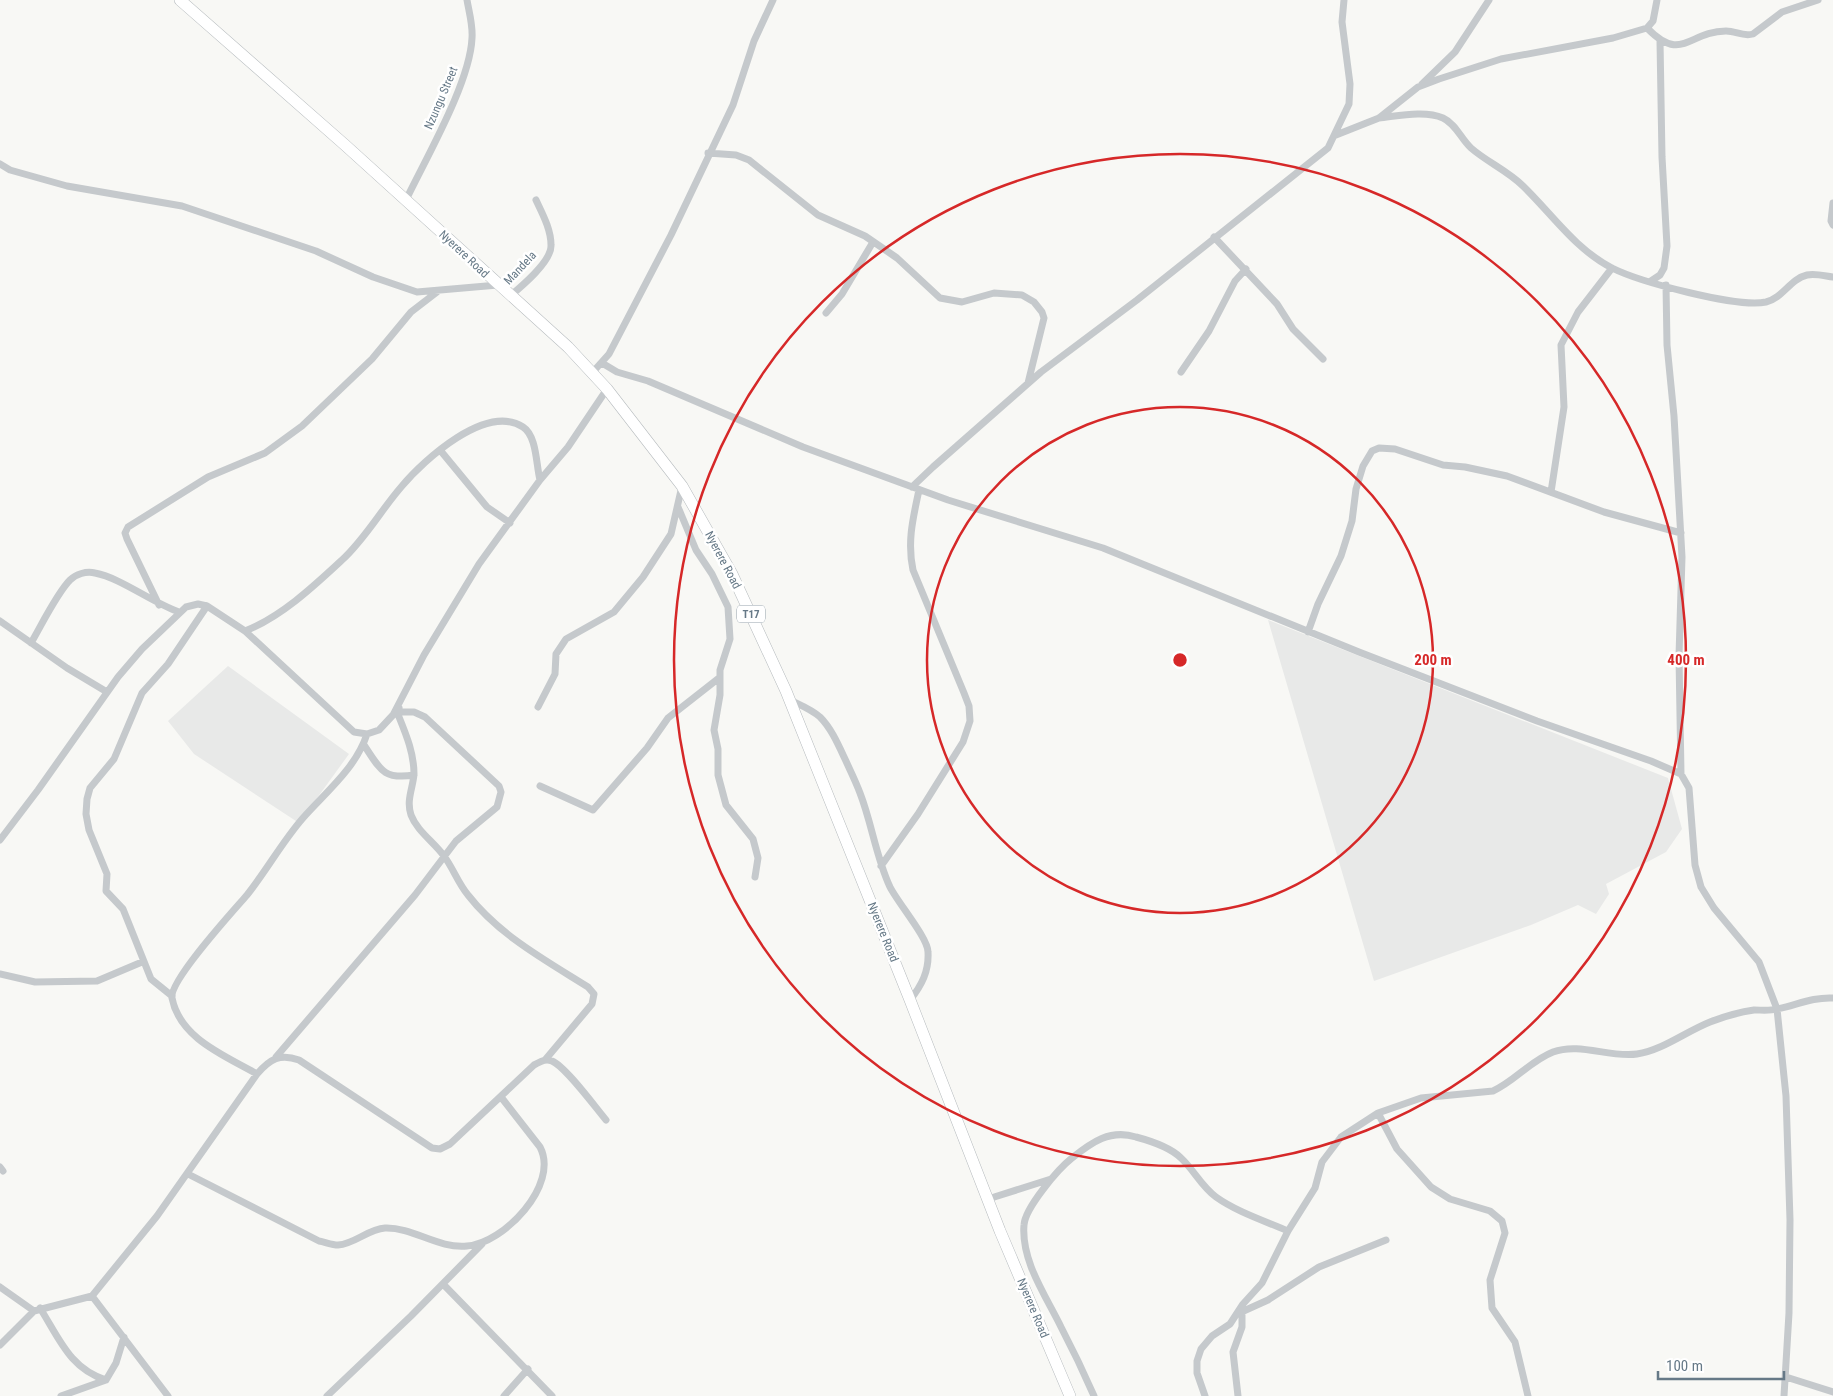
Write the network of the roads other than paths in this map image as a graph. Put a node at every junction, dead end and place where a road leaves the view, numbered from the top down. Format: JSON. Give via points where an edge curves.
{"nodes":[{"id":1,"x":180,"y":0,"type":"edge"},
{"id":2,"x":467,"y":0,"type":"edge"},
{"id":3,"x":773,"y":0,"type":"edge"},
{"id":4,"x":1344,"y":0,"type":"edge"},
{"id":5,"x":1489,"y":0,"type":"edge"},
{"id":6,"x":1657,"y":0,"type":"edge"},
{"id":7,"x":1818,"y":0,"type":"edge"},
{"id":8,"x":1647,"y":28,"type":"junction"},
{"id":9,"x":1660,"y":41,"type":"junction"},
{"id":10,"x":1418,"y":87,"type":"junction"},
{"id":11,"x":1379,"y":118,"type":"junction"},
{"id":12,"x":1336,"y":135,"type":"junction"},
{"id":13,"x":708,"y":153,"type":"junction"},
{"id":14,"x":0,"y":164,"type":"edge"},
{"id":15,"x":406,"y":200,"type":"junction"},
{"id":16,"x":536,"y":200,"type":"dead end"},
{"id":17,"x":1833,"y":203,"type":"edge"},
{"id":18,"x":1833,"y":225,"type":"edge"},
{"id":19,"x":1214,"y":237,"type":"junction"},
{"id":20,"x":873,"y":242,"type":"junction"},
{"id":21,"x":1612,"y":268,"type":"junction"},
{"id":22,"x":1246,"y":269,"type":"junction"},
{"id":23,"x":1833,"y":277,"type":"edge"},
{"id":24,"x":1651,"y":281,"type":"junction"},
{"id":25,"x":498,"y":285,"type":"junction"},
{"id":26,"x":1666,"y":286,"type":"junction"},
{"id":27,"x":438,"y":291,"type":"junction"},
{"id":28,"x":510,"y":296,"type":"junction"},
{"id":29,"x":826,"y":313,"type":"dead end"},
{"id":30,"x":1323,"y":359,"type":"dead end"},
{"id":31,"x":602,"y":363,"type":"junction"},
{"id":32,"x":592,"y":372,"type":"junction"},
{"id":33,"x":1181,"y":372,"type":"dead end"},
{"id":34,"x":1028,"y":384,"type":"junction"},
{"id":35,"x":607,"y":389,"type":"junction"},
{"id":36,"x":440,"y":450,"type":"junction"},
{"id":37,"x":540,"y":480,"type":"junction"},
{"id":38,"x":682,"y":486,"type":"junction"},
{"id":39,"x":916,"y":488,"type":"junction"},
{"id":40,"x":1551,"y":492,"type":"junction"},
{"id":41,"x":678,"y":507,"type":"junction"},
{"id":42,"x":510,"y":524,"type":"junction"},
{"id":43,"x":1681,"y":533,"type":"junction"},
{"id":44,"x":158,"y":605,"type":"junction"},
{"id":45,"x":207,"y":606,"type":"junction"},
{"id":46,"x":179,"y":612,"type":"junction"},
{"id":47,"x":0,"y":621,"type":"edge"},
{"id":48,"x":245,"y":631,"type":"junction"},
{"id":49,"x":1308,"y":632,"type":"junction"},
{"id":50,"x":32,"y":643,"type":"junction"},
{"id":51,"x":719,"y":678,"type":"junction"},
{"id":52,"x":107,"y":692,"type":"junction"},
{"id":53,"x":790,"y":700,"type":"junction"},
{"id":54,"x":402,"y":701,"type":"junction"},
{"id":55,"x":538,"y":707,"type":"dead end"},
{"id":56,"x":397,"y":712,"type":"junction"},
{"id":57,"x":368,"y":734,"type":"junction"},
{"id":58,"x":364,"y":746,"type":"junction"},
{"id":59,"x":1681,"y":774,"type":"junction"},
{"id":60,"x":414,"y":775,"type":"junction"},
{"id":61,"x":540,"y":786,"type":"dead end"},
{"id":62,"x":0,"y":840,"type":"edge"},
{"id":63,"x":444,"y":856,"type":"junction"},
{"id":64,"x":881,"y":866,"type":"junction"},
{"id":65,"x":755,"y":877,"type":"dead end"},
{"id":66,"x":142,"y":962,"type":"junction"},
{"id":67,"x":0,"y":974,"type":"edge"},
{"id":68,"x":172,"y":996,"type":"junction"},
{"id":69,"x":1833,"y":998,"type":"edge"},
{"id":70,"x":910,"y":1000,"type":"junction"},
{"id":71,"x":1776,"y":1009,"type":"junction"},
{"id":72,"x":276,"y":1057,"type":"junction"},
{"id":73,"x":545,"y":1060,"type":"junction"},
{"id":74,"x":258,"y":1074,"type":"junction"},
{"id":75,"x":500,"y":1097,"type":"junction"},
{"id":76,"x":1378,"y":1113,"type":"junction"},
{"id":77,"x":606,"y":1120,"type":"dead end"},
{"id":78,"x":188,"y":1174,"type":"junction"},
{"id":79,"x":1051,"y":1179,"type":"junction"},
{"id":80,"x":988,"y":1199,"type":"junction"},
{"id":81,"x":1288,"y":1231,"type":"junction"},
{"id":82,"x":1386,"y":1240,"type":"dead end"},
{"id":83,"x":483,"y":1242,"type":"junction"},
{"id":84,"x":443,"y":1284,"type":"junction"},
{"id":85,"x":0,"y":1287,"type":"edge"},
{"id":86,"x":92,"y":1296,"type":"junction"},
{"id":87,"x":37,"y":1309,"type":"junction"},
{"id":88,"x":1239,"y":1313,"type":"junction"},
{"id":89,"x":124,"y":1337,"type":"junction"},
{"id":90,"x":0,"y":1345,"type":"edge"},
{"id":91,"x":528,"y":1369,"type":"junction"},
{"id":92,"x":1786,"y":1377,"type":"junction"},
{"id":93,"x":106,"y":1380,"type":"junction"},
{"id":94,"x":1833,"y":1392,"type":"edge"},
{"id":95,"x":61,"y":1396,"type":"edge"},
{"id":96,"x":168,"y":1396,"type":"edge"},
{"id":97,"x":328,"y":1396,"type":"edge"},
{"id":98,"x":504,"y":1396,"type":"edge"},
{"id":99,"x":552,"y":1396,"type":"edge"},
{"id":100,"x":1070,"y":1396,"type":"edge"},
{"id":101,"x":1094,"y":1396,"type":"edge"},
{"id":102,"x":1205,"y":1396,"type":"edge"},
{"id":103,"x":1238,"y":1396,"type":"edge"},
{"id":104,"x":1528,"y":1396,"type":"edge"},
{"id":105,"x":1784,"y":1396,"type":"edge"}],
"edges":[{"from":1,"to":15,"type":"main road","name":"Nyerere Road","number":"T17"},
{"from":2,"to":15,"type":"street","name":"Nzungu Street","via":[[472,38],[468,62],[452,105]]},
{"from":3,"to":13,"type":"street","via":[[754,41],[733,105]]},
{"from":4,"to":12,"type":"street","via":[[1342,22],[1350,84],[1349,104]]},
{"from":5,"to":10,"type":"street","via":[[1455,52]]},
{"from":6,"to":8,"type":"street","via":[[1653,21]]},
{"from":7,"to":9,"type":"street","via":[[1782,12],[1747,36],[1727,31],[1677,45]]},
{"from":8,"to":9,"type":"street"},
{"from":8,"to":10,"type":"street","via":[[1613,38],[1501,59]]},
{"from":9,"to":24,"type":"street","via":[[1667,246],[1664,268]]},
{"from":10,"to":11,"type":"street"},
{"from":11,"to":12,"type":"street"},
{"from":11,"to":21,"type":"street","via":[[1428,115],[1448,120],[1470,147],[1523,186],[1558,224],[1594,257]]},
{"from":12,"to":19,"type":"street","via":[[1328,148],[1312,162]]},
{"from":13,"to":20,"type":"street","via":[[736,155],[749,160],[818,215]]},
{"from":13,"to":31,"type":"street","via":[[671,235]]},
{"from":14,"to":27,"type":"street","via":[[10,170],[67,186],[182,206],[316,251],[401,287],[417,292]]},
{"from":15,"to":25,"type":"main road","name":"Nyerere Road","number":"T17"},
{"from":16,"to":28,"type":"street","name":"Mandela","via":[[551,246],[537,270]]},
{"from":17,"to":18,"type":"street"},
{"from":19,"to":22,"type":"street"},
{"from":19,"to":34,"type":"street"},
{"from":20,"to":29,"type":"street","via":[[842,294]]},
{"from":20,"to":34,"type":"street","via":[[903,263],[931,292],[945,300],[962,302],[1004,292],[1022,295],[1034,302],[1044,318]]},
{"from":21,"to":24,"type":"street"},
{"from":21,"to":40,"type":"street","via":[[1578,312],[1561,345],[1564,407]]},
{"from":22,"to":30,"type":"street","via":[[1277,304],[1293,329]]},
{"from":22,"to":33,"type":"street","via":[[1235,281],[1209,331]]},
{"from":23,"to":26,"type":"street","via":[[1806,275],[1781,295],[1766,302],[1730,301]]},
{"from":24,"to":26,"type":"street"},
{"from":25,"to":27,"type":"street"},
{"from":25,"to":28,"type":"main road","name":"Nyerere Road","number":"T17"},
{"from":26,"to":43,"type":"street","via":[[1667,345]]},
{"from":27,"to":44,"type":"street","via":[[411,312],[372,359],[302,426],[265,453],[208,477],[128,527],[127,539]]},
{"from":28,"to":32,"type":"main road","name":"Nyerere Road","number":"T17"},
{"from":31,"to":32,"type":"street"},
{"from":31,"to":39,"type":"street","via":[[802,447]]},
{"from":32,"to":35,"type":"main road","name":"Nyerere Road","number":"T17"},
{"from":34,"to":39,"type":"street","via":[[932,467]]},
{"from":35,"to":37,"type":"street","via":[[568,447]]},
{"from":35,"to":38,"type":"main road","name":"Nyerere Road","number":"T17"},
{"from":36,"to":37,"type":"street","via":[[485,424],[511,422],[524,427],[531,437]]},
{"from":36,"to":42,"type":"street","via":[[487,507]]},
{"from":36,"to":48,"type":"street","via":[[402,486],[343,559],[265,623]]},
{"from":37,"to":42,"type":"street"},
{"from":38,"to":41,"type":"street"},
{"from":38,"to":53,"type":"main road","name":"Nyerere Road","number":"T17","via":[[732,574]]},
{"from":39,"to":49,"type":"street","via":[[1103,548]]},
{"from":39,"to":64,"type":"street","via":[[910,533],[913,570],[969,706],[970,721],[964,742]]},
{"from":40,"to":43,"type":"street","via":[[1604,512]]},
{"from":40,"to":49,"type":"street","via":[[1507,476],[1443,465],[1395,449],[1372,451],[1358,481],[1352,520],[1339,561]]},
{"from":41,"to":51,"type":"street","via":[[696,550],[728,607],[730,639]]},
{"from":41,"to":55,"type":"street","via":[[671,534],[623,604],[598,623],[570,635],[561,646],[556,654],[555,674]]},
{"from":42,"to":54,"type":"street","via":[[479,564],[444,620]]},
{"from":43,"to":59,"type":"street"},
{"from":44,"to":46,"type":"street"},
{"from":44,"to":50,"type":"street","via":[[105,577],[94,573],[81,574],[66,585]]},
{"from":45,"to":46,"type":"street","via":[[192,605]]},
{"from":45,"to":48,"type":"street"},
{"from":45,"to":66,"type":"street","via":[[168,664],[142,693],[114,759],[90,788],[87,799],[90,830],[107,874],[106,891],[123,909]]},
{"from":46,"to":52,"type":"street","via":[[142,649]]},
{"from":47,"to":50,"type":"street"},
{"from":48,"to":57,"type":"street","via":[[344,725],[354,732]]},
{"from":49,"to":59,"type":"street"},
{"from":50,"to":52,"type":"street"},
{"from":51,"to":61,"type":"street","via":[[668,718],[647,748],[593,810]]},
{"from":51,"to":65,"type":"street","via":[[720,695],[714,730],[718,775],[726,805],[753,839],[758,858]]},
{"from":52,"to":62,"type":"street"},
{"from":53,"to":64,"type":"street","via":[[820,716],[831,731],[860,794]]},
{"from":53,"to":70,"type":"main road","name":"Nyerere Road","number":"T17"},
{"from":54,"to":56,"type":"street"},
{"from":54,"to":57,"type":"street","via":[[379,730]]},
{"from":56,"to":60,"type":"street","via":[[412,755]]},
{"from":56,"to":63,"type":"street","via":[[414,712],[425,718],[482,767],[501,792],[492,812],[463,834]]},
{"from":57,"to":58,"type":"street"},
{"from":58,"to":60,"type":"street","via":[[387,774],[397,778]]},
{"from":58,"to":68,"type":"street","via":[[274,855],[247,895],[178,981]]},
{"from":59,"to":71,"type":"street","via":[[1689,788],[1701,887],[1714,908],[1759,962]]},
{"from":60,"to":63,"type":"street","via":[[409,803],[411,816]]},
{"from":63,"to":72,"type":"street","via":[[415,895]]},
{"from":63,"to":73,"type":"street","via":[[484,915],[594,994],[592,1004]]},
{"from":64,"to":70,"type":"street","via":[[890,888],[926,942],[928,951],[923,984]]},
{"from":66,"to":67,"type":"street","via":[[97,980],[35,982]]},
{"from":66,"to":68,"type":"street","via":[[151,979]]},
{"from":68,"to":74,"type":"street","via":[[181,1019],[196,1037]]},
{"from":69,"to":71,"type":"street","via":[[1810,999]]},
{"from":70,"to":80,"type":"main road","name":"Nyerere Road","number":"T17"},
{"from":71,"to":76,"type":"street","via":[[1752,1011],[1710,1022],[1649,1052],[1605,1053],[1564,1048],[1534,1061],[1493,1091],[1421,1098]]},
{"from":71,"to":92,"type":"street","via":[[1786,1096],[1789,1176]]},
{"from":72,"to":74,"type":"street"},
{"from":72,"to":75,"type":"street","via":[[289,1056],[299,1060],[432,1148],[440,1149],[450,1144]]},
{"from":73,"to":75,"type":"street"},
{"from":73,"to":77,"type":"street","via":[[553,1061],[564,1071]]},
{"from":74,"to":78,"type":"street"},
{"from":75,"to":83,"type":"street","via":[[540,1148],[544,1155],[544,1170],[536,1196],[526,1208]]},
{"from":76,"to":81,"type":"street","via":[[1352,1129],[1331,1148],[1322,1162],[1315,1188]]},
{"from":76,"to":104,"type":"street","via":[[1397,1149],[1431,1187],[1450,1199],[1490,1211],[1502,1221],[1505,1233],[1490,1280],[1492,1308],[1516,1342]]},
{"from":78,"to":83,"type":"street","via":[[319,1241],[338,1245],[383,1228],[452,1246]]},
{"from":78,"to":86,"type":"street"},
{"from":79,"to":80,"type":"street"},
{"from":79,"to":81,"type":"street","via":[[1087,1146],[1106,1135],[1120,1133],[1172,1151],[1217,1198]]},
{"from":79,"to":101,"type":"street","via":[[1024,1223],[1024,1246],[1036,1278]]},
{"from":80,"to":100,"type":"main road","name":"Nyerere Road","number":"T17"},
{"from":81,"to":88,"type":"street","via":[[1262,1283]]},
{"from":82,"to":88,"type":"street","via":[[1319,1267],[1268,1300]]},
{"from":83,"to":84,"type":"street"},
{"from":84,"to":91,"type":"street"},
{"from":84,"to":97,"type":"street"},
{"from":85,"to":87,"type":"street"},
{"from":86,"to":87,"type":"street"},
{"from":86,"to":89,"type":"street"},
{"from":87,"to":90,"type":"street"},
{"from":87,"to":93,"type":"street","via":[[74,1362],[88,1373]]},
{"from":88,"to":102,"type":"street","via":[[1201,1348],[1198,1373]]},
{"from":88,"to":103,"type":"street","via":[[1242,1327],[1232,1352]]},
{"from":89,"to":93,"type":"street","via":[[116,1363]]},
{"from":89,"to":96,"type":"street"},
{"from":91,"to":98,"type":"street"},
{"from":91,"to":99,"type":"street"},
{"from":92,"to":94,"type":"street"},
{"from":92,"to":105,"type":"street"},
{"from":93,"to":95,"type":"street"}]}
